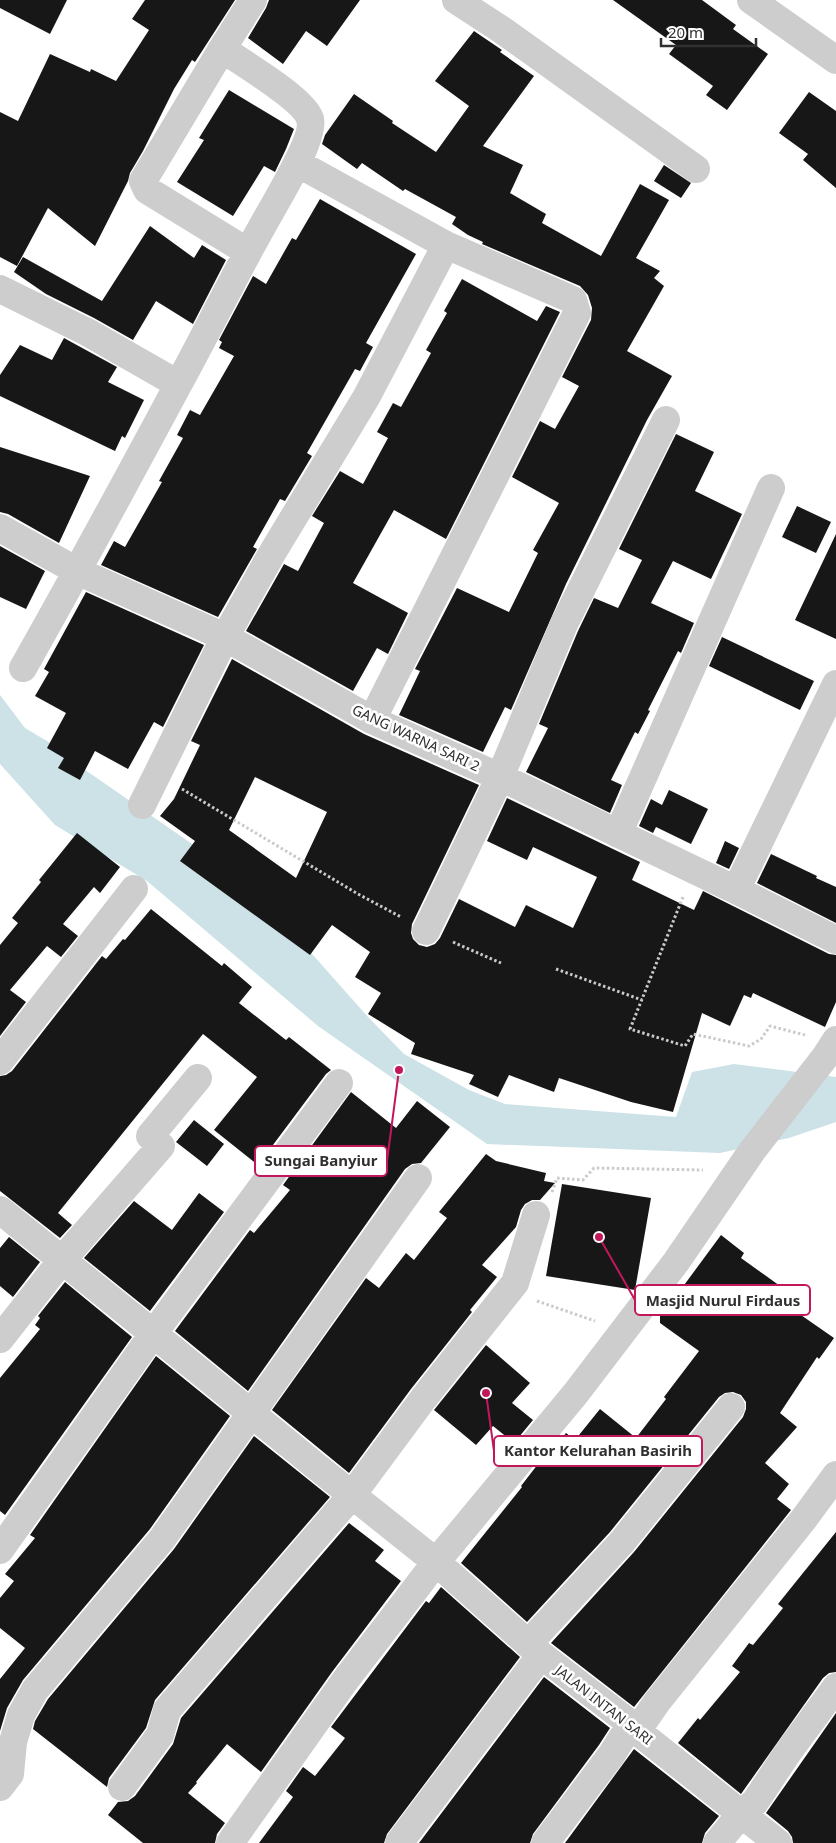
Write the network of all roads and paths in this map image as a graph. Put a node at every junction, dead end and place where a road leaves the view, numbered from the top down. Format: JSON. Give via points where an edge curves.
{"nodes":[{"id":1,"x":253,"y":0,"type":"edge"},
{"id":2,"x":456,"y":0,"type":"edge"},
{"id":3,"x":751,"y":0,"type":"edge"},
{"id":4,"x":222,"y":49,"type":"junction"},
{"id":5,"x":836,"y":60,"type":"edge"},
{"id":6,"x":297,"y":163,"type":"junction"},
{"id":7,"x":696,"y":169,"type":"dead end"},
{"id":8,"x":446,"y":244,"type":"junction"},
{"id":9,"x":248,"y":252,"type":"junction"},
{"id":10,"x":0,"y":289,"type":"edge"},
{"id":11,"x":178,"y":384,"type":"junction"},
{"id":12,"x":666,"y":420,"type":"dead end"},
{"id":13,"x":771,"y":488,"type":"dead end"},
{"id":14,"x":0,"y":528,"type":"edge"},
{"id":15,"x":77,"y":571,"type":"junction"},
{"id":16,"x":225,"y":637,"type":"junction"},
{"id":17,"x":23,"y":668,"type":"dead end"},
{"id":18,"x":836,"y":684,"type":"edge"},
{"id":19,"x":372,"y":720,"type":"junction"},
{"id":20,"x":158,"y":774,"type":"junction"},
{"id":21,"x":500,"y":778,"type":"junction"},
{"id":22,"x":142,"y":805,"type":"dead end"},
{"id":23,"x":618,"y":834,"type":"junction"},
{"id":24,"x":694,"y":870,"type":"junction"},
{"id":25,"x":134,"y":888,"type":"dead end"},
{"id":26,"x":736,"y":890,"type":"junction"},
{"id":27,"x":426,"y":931,"type":"junction"},
{"id":28,"x":836,"y":940,"type":"edge"},
{"id":29,"x":501,"y":963,"type":"dead end"},
{"id":30,"x":556,"y":969,"type":"dead end"},
{"id":31,"x":642,"y":1000,"type":"junction"},
{"id":32,"x":832,"y":1046,"type":"edge"},
{"id":33,"x":0,"y":1061,"type":"edge"},
{"id":34,"x":198,"y":1078,"type":"dead end"},
{"id":35,"x":338,"y":1083,"type":"dead end"},
{"id":36,"x":746,"y":1160,"type":"junction"},
{"id":37,"x":418,"y":1178,"type":"dead end"},
{"id":38,"x":0,"y":1210,"type":"edge"},
{"id":39,"x":536,"y":1215,"type":"joint"},
{"id":40,"x":62,"y":1260,"type":"junction"},
{"id":41,"x":508,"y":1291,"type":"junction"},
{"id":42,"x":622,"y":1331,"type":"junction"},
{"id":43,"x":154,"y":1334,"type":"junction"},
{"id":44,"x":0,"y":1339,"type":"edge"},
{"id":45,"x":731,"y":1407,"type":"dead end"},
{"id":46,"x":252,"y":1414,"type":"junction"},
{"id":47,"x":836,"y":1475,"type":"edge"},
{"id":48,"x":352,"y":1495,"type":"junction"},
{"id":49,"x":0,"y":1550,"type":"edge"},
{"id":50,"x":436,"y":1562,"type":"junction"},
{"id":51,"x":534,"y":1650,"type":"junction"},
{"id":52,"x":836,"y":1687,"type":"edge"},
{"id":53,"x":634,"y":1728,"type":"junction"},
{"id":54,"x":0,"y":1787,"type":"edge"},
{"id":55,"x":122,"y":1787,"type":"dead end"},
{"id":56,"x":741,"y":1814,"type":"junction"},
{"id":57,"x":230,"y":1843,"type":"edge"},
{"id":58,"x":399,"y":1843,"type":"edge"},
{"id":59,"x":545,"y":1843,"type":"edge"},
{"id":60,"x":717,"y":1843,"type":"edge"},
{"id":61,"x":778,"y":1843,"type":"edge"}],
"edges":[{"from":1,"to":4,"type":"street"},
{"from":2,"to":7,"type":"street"},
{"from":3,"to":5,"type":"street"},
{"from":4,"to":6,"type":"street","via":[[306,111],[311,128]]},
{"from":4,"to":9,"type":"street","via":[[144,181],[147,190]]},
{"from":6,"to":8,"type":"street"},
{"from":6,"to":9,"type":"street"},
{"from":8,"to":16,"type":"street","via":[[367,396]]},
{"from":8,"to":19,"type":"street","via":[[573,300],[577,313]]},
{"from":9,"to":11,"type":"street"},
{"from":10,"to":11,"type":"street","via":[[87,332]]},
{"from":11,"to":15,"type":"street"},
{"from":12,"to":21,"type":"street","via":[[564,624]]},
{"from":13,"to":23,"type":"street"},
{"from":14,"to":15,"type":"street","name":"GANG WARNA SARI 2"},
{"from":15,"to":16,"type":"street","name":"GANG WARNA SARI 2"},
{"from":15,"to":17,"type":"street"},
{"from":16,"to":19,"type":"street","name":"GANG WARNA SARI 2"},
{"from":16,"to":20,"type":"street"},
{"from":18,"to":26,"type":"street"},
{"from":19,"to":21,"type":"street","name":"GANG WARNA SARI 2"},
{"from":20,"to":22,"type":"street"},
{"from":20,"to":27,"type":"path"},
{"from":21,"to":23,"type":"street","name":"GANG WARNA SARI 2"},
{"from":21,"to":27,"type":"street"},
{"from":23,"to":24,"type":"street","name":"GANG WARNA SARI 2"},
{"from":24,"to":26,"type":"street","name":"GANG WARNA SARI 2"},
{"from":24,"to":31,"type":"path"},
{"from":25,"to":33,"type":"street"},
{"from":26,"to":28,"type":"street","name":"GANG WARNA SARI 2"},
{"from":27,"to":29,"type":"path"},
{"from":30,"to":31,"type":"path"},
{"from":31,"to":32,"type":"path","via":[[630,1029],[685,1046],[694,1034],[749,1046],[761,1040],[770,1026]]},
{"from":32,"to":36,"type":"street"},
{"from":34,"to":40,"type":"street","via":[[150,1136],[161,1146]]},
{"from":35,"to":43,"type":"street"},
{"from":36,"to":39,"type":"path","via":[[594,1168],[583,1180],[558,1178],[544,1212]]},
{"from":36,"to":42,"type":"street","via":[[676,1262]]},
{"from":37,"to":46,"type":"street"},
{"from":38,"to":40,"type":"street","name":"JALAN INTAN SARI"},
{"from":39,"to":41,"type":"street","via":[[515,1283]]},
{"from":40,"to":43,"type":"street","name":"JALAN INTAN SARI"},
{"from":40,"to":44,"type":"street"},
{"from":41,"to":42,"type":"path"},
{"from":41,"to":48,"type":"street"},
{"from":42,"to":50,"type":"street","via":[[576,1393]]},
{"from":43,"to":46,"type":"street","name":"JALAN INTAN SARI"},
{"from":43,"to":49,"type":"street"},
{"from":45,"to":51,"type":"street"},
{"from":46,"to":48,"type":"street","name":"JALAN INTAN SARI"},
{"from":46,"to":54,"type":"street","via":[[162,1539],[35,1690],[21,1715],[13,1742],[10,1774]]},
{"from":47,"to":53,"type":"street","via":[[804,1520]]},
{"from":48,"to":50,"type":"street","name":"JALAN INTAN SARI"},
{"from":48,"to":55,"type":"street","via":[[167,1710],[160,1735]]},
{"from":50,"to":51,"type":"street","name":"JALAN INTAN SARI"},
{"from":50,"to":57,"type":"street","via":[[344,1682]]},
{"from":51,"to":53,"type":"street","name":"JALAN INTAN SARI"},
{"from":51,"to":58,"type":"street"},
{"from":52,"to":56,"type":"street","via":[[755,1802]]},
{"from":53,"to":56,"type":"street","name":"JALAN INTAN SARI"},
{"from":53,"to":59,"type":"street"},
{"from":56,"to":60,"type":"street"},
{"from":56,"to":61,"type":"street","name":"JALAN INTAN SARI"}]}
